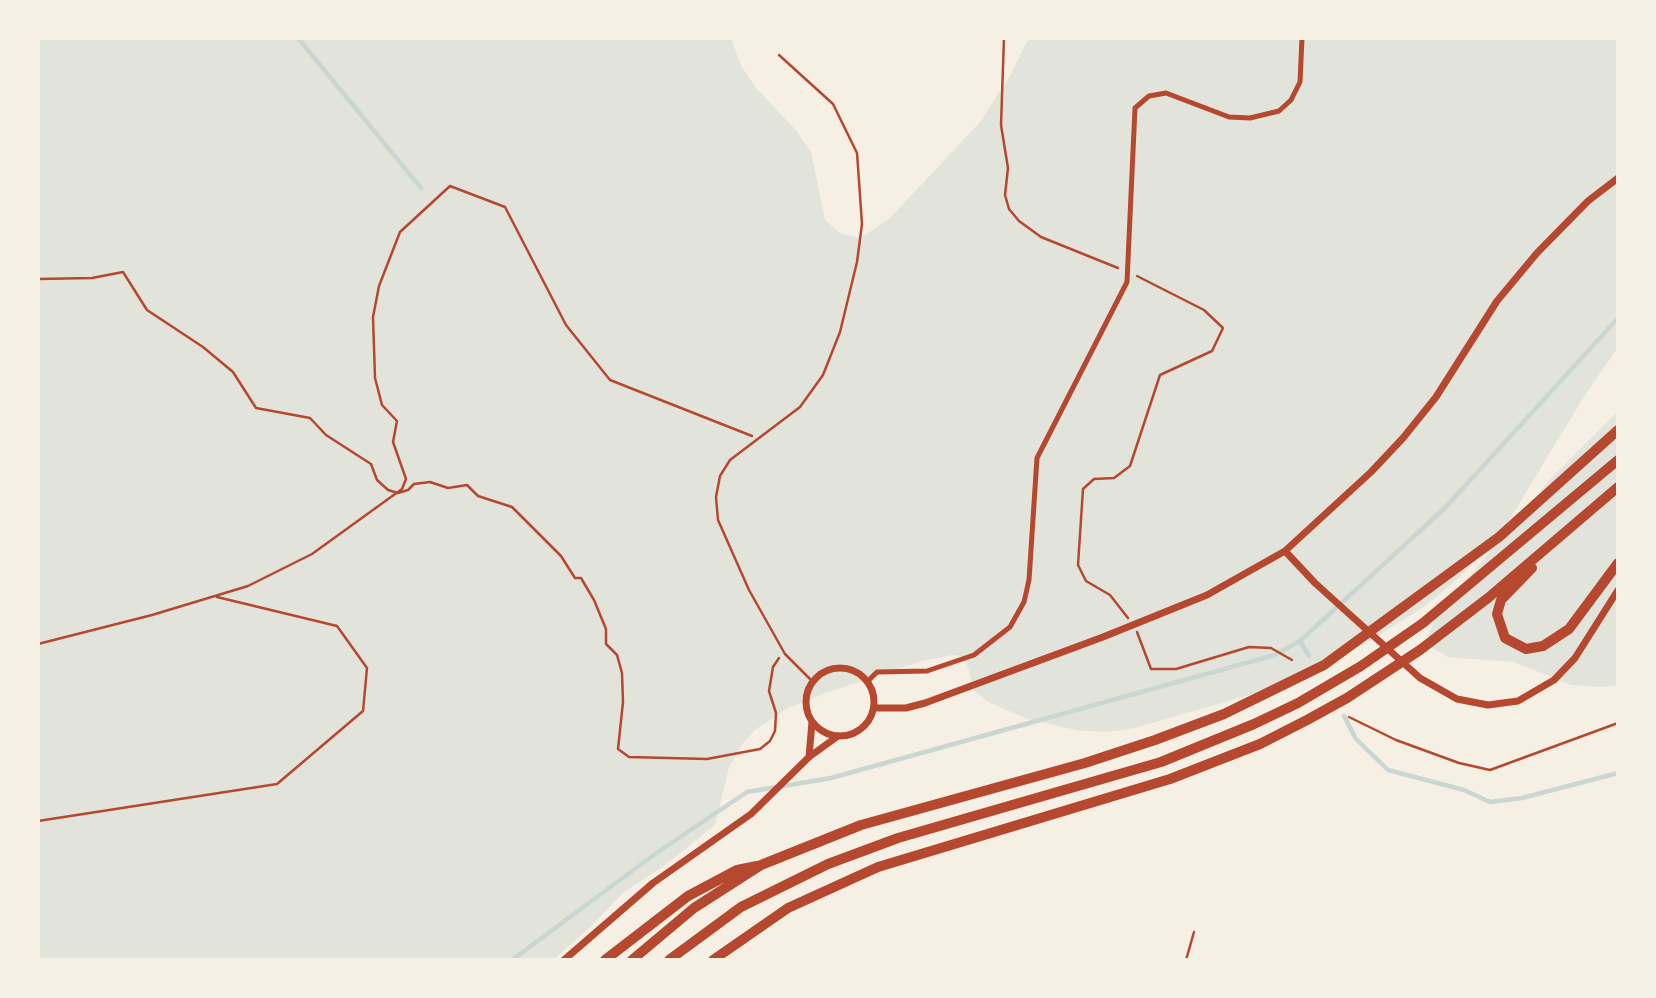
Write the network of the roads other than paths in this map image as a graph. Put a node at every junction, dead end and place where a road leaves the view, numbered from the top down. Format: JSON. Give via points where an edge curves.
{"nodes":[{"id":1,"x":1302,"y":38,"type":"edge"},
{"id":2,"x":779,"y":55,"type":"dead end"},
{"id":3,"x":1618,"y":178,"type":"edge"},
{"id":4,"x":1618,"y":430,"type":"edge"},
{"id":5,"x":1618,"y":460,"type":"edge"},
{"id":6,"x":1618,"y":487,"type":"edge"},
{"id":7,"x":1560,"y":537,"type":"junction"},
{"id":8,"x":1285,"y":551,"type":"junction"},
{"id":9,"x":1618,"y":562,"type":"edge"},
{"id":10,"x":1618,"y":590,"type":"edge"},
{"id":11,"x":812,"y":681,"type":"junction"},
{"id":12,"x":868,"y":681,"type":"junction"},
{"id":13,"x":874,"y":708,"type":"junction"},
{"id":14,"x":812,"y":722,"type":"junction"},
{"id":15,"x":838,"y":736,"type":"junction"},
{"id":16,"x":808,"y":757,"type":"junction"},
{"id":17,"x":761,"y":865,"type":"junction"},
{"id":18,"x":564,"y":960,"type":"edge"},
{"id":19,"x":605,"y":960,"type":"edge"},
{"id":20,"x":632,"y":960,"type":"edge"},
{"id":21,"x":669,"y":960,"type":"edge"},
{"id":22,"x":713,"y":960,"type":"edge"}],
"edges":[{"from":1,"to":12,"type":"street","via":[[1300,82],[1279,111],[1229,117],[1166,93],[1149,96],[1135,108],[1128,272],[1121,298],[1037,458],[1024,602],[1010,627],[987,647],[950,665],[916,673],[877,672]]},
{"from":2,"to":11,"type":"lane","via":[[833,104],[847,128],[856,153],[862,224],[848,303],[823,375],[800,407],[730,460],[720,476],[716,497],[718,520],[749,590],[785,654]]},
{"from":3,"to":8,"type":"street","via":[[1580,209],[1505,292],[1436,397],[1403,438]]},
{"from":4,"to":17,"type":"highway","via":[[1499,537],[1324,665],[1224,714],[1155,740],[862,825]]},
{"from":5,"to":21,"type":"highway","via":[[1423,623],[1298,703],[1161,762],[898,838],[828,864],[741,907]]},
{"from":6,"to":7,"type":"highway"},
{"from":7,"to":9,"type":"highway","via":[[1498,607],[1500,630],[1518,647],[1543,646],[1569,629]]},
{"from":7,"to":22,"type":"highway","via":[[1402,662],[1284,732],[1170,779],[878,867],[789,908]]},
{"from":8,"to":10,"type":"street","via":[[1420,678],[1444,694],[1488,705],[1518,701],[1543,689],[1565,670]]},
{"from":8,"to":13,"type":"street","via":[[1207,595],[1134,624],[925,703]]},
{"from":11,"to":12,"type":"street","via":[[830,668],[842,667]]},
{"from":11,"to":14,"type":"street","via":[[805,699]]},
{"from":12,"to":13,"type":"street"},
{"from":13,"to":15,"type":"street","via":[[865,725],[850,735]]},
{"from":14,"to":15,"type":"street"},
{"from":14,"to":16,"type":"street"},
{"from":15,"to":16,"type":"street"},
{"from":16,"to":18,"type":"street","via":[[751,814],[653,883]]},
{"from":17,"to":19,"type":"highway","via":[[737,870],[688,896]]},
{"from":17,"to":20,"type":"highway","via":[[694,908]]}]}
